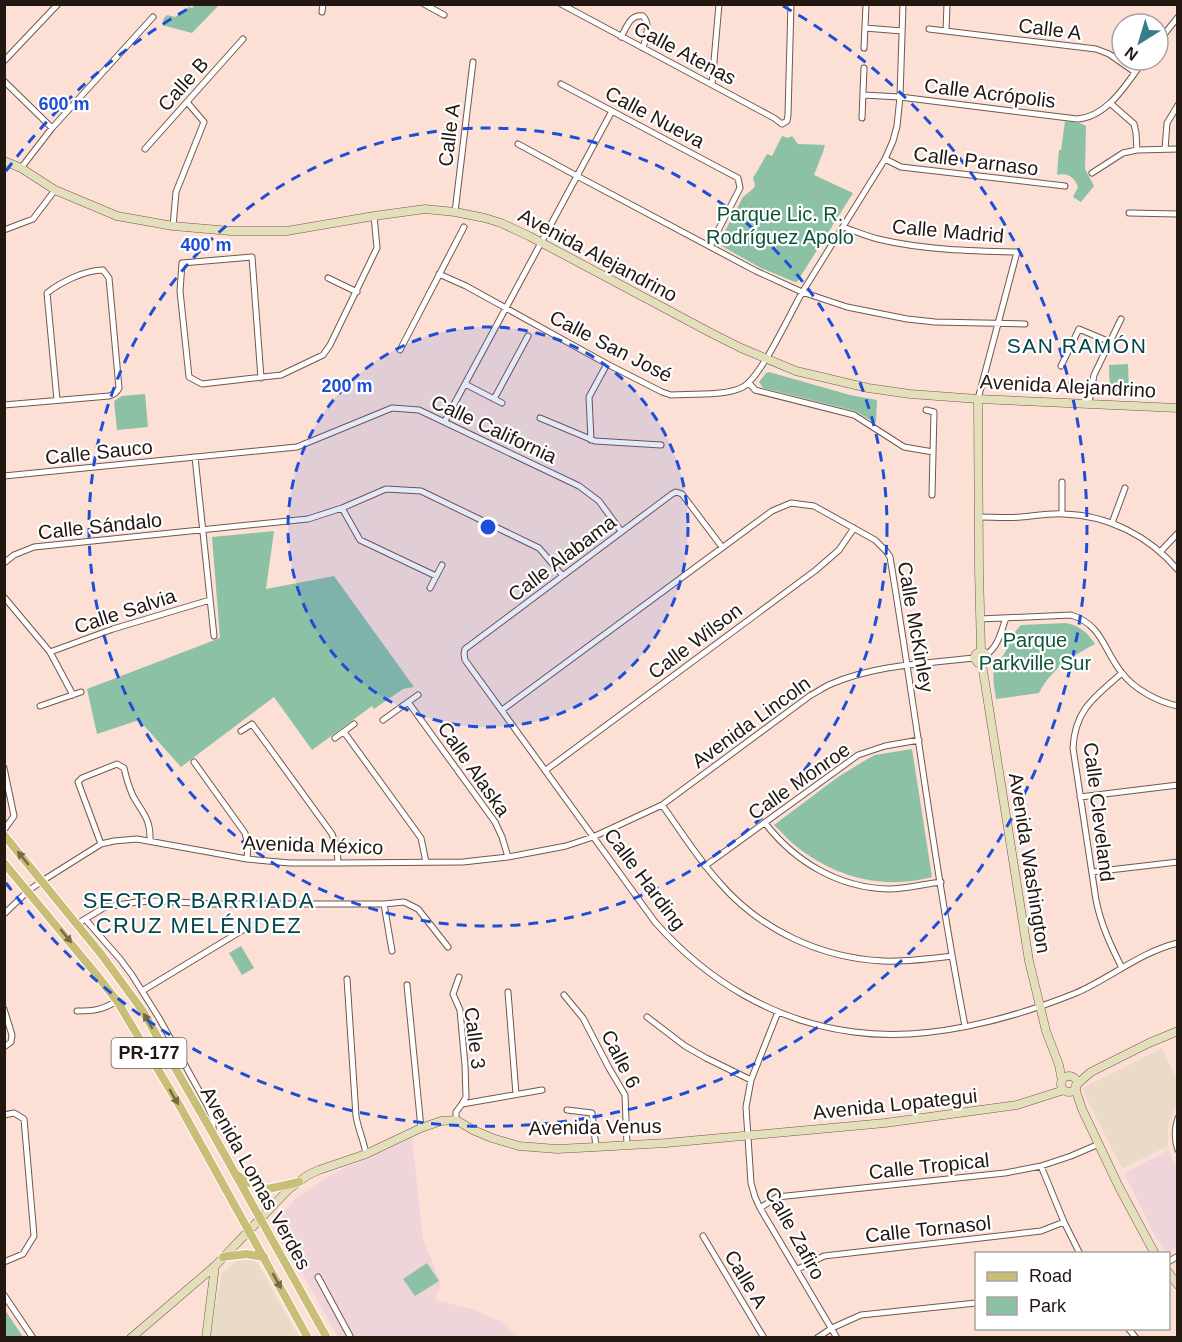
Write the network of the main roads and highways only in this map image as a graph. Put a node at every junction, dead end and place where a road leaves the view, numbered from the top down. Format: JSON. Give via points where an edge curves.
{"nodes":[{"id":1,"x":4,"y":835,"type":"edge"},
{"id":2,"x":4,"y":862,"type":"edge"},
{"id":3,"x":236,"y":1174,"type":"junction"},
{"id":4,"x":299,"y":1182,"type":"road end"},
{"id":5,"x":223,"y":1257,"type":"road end"},
{"id":6,"x":264,"y":1257,"type":"junction"},
{"id":7,"x":308,"y":1338,"type":"edge"},
{"id":8,"x":327,"y":1338,"type":"edge"}],
"edges":[{"from":3,"to":1,"type":"main road","name":"Avenida Lomas Verdes","number":"PR-177","one_way":true,"via":[[142,1010],[81,922]]},
{"from":2,"to":6,"type":"main road","name":"Avenida Lomas Verdes","number":"PR-177","one_way":true,"via":[[117,1001]]},
{"from":3,"to":4,"type":"main road","via":[[268,1189]]},
{"from":3,"to":8,"type":"main road","name":"Avenida Lomas Verdes","number":"PR-177"},
{"from":5,"to":6,"type":"main road"},
{"from":6,"to":7,"type":"main road","name":"Avenida Lomas Verdes","number":"PR-177","one_way":true}]}
